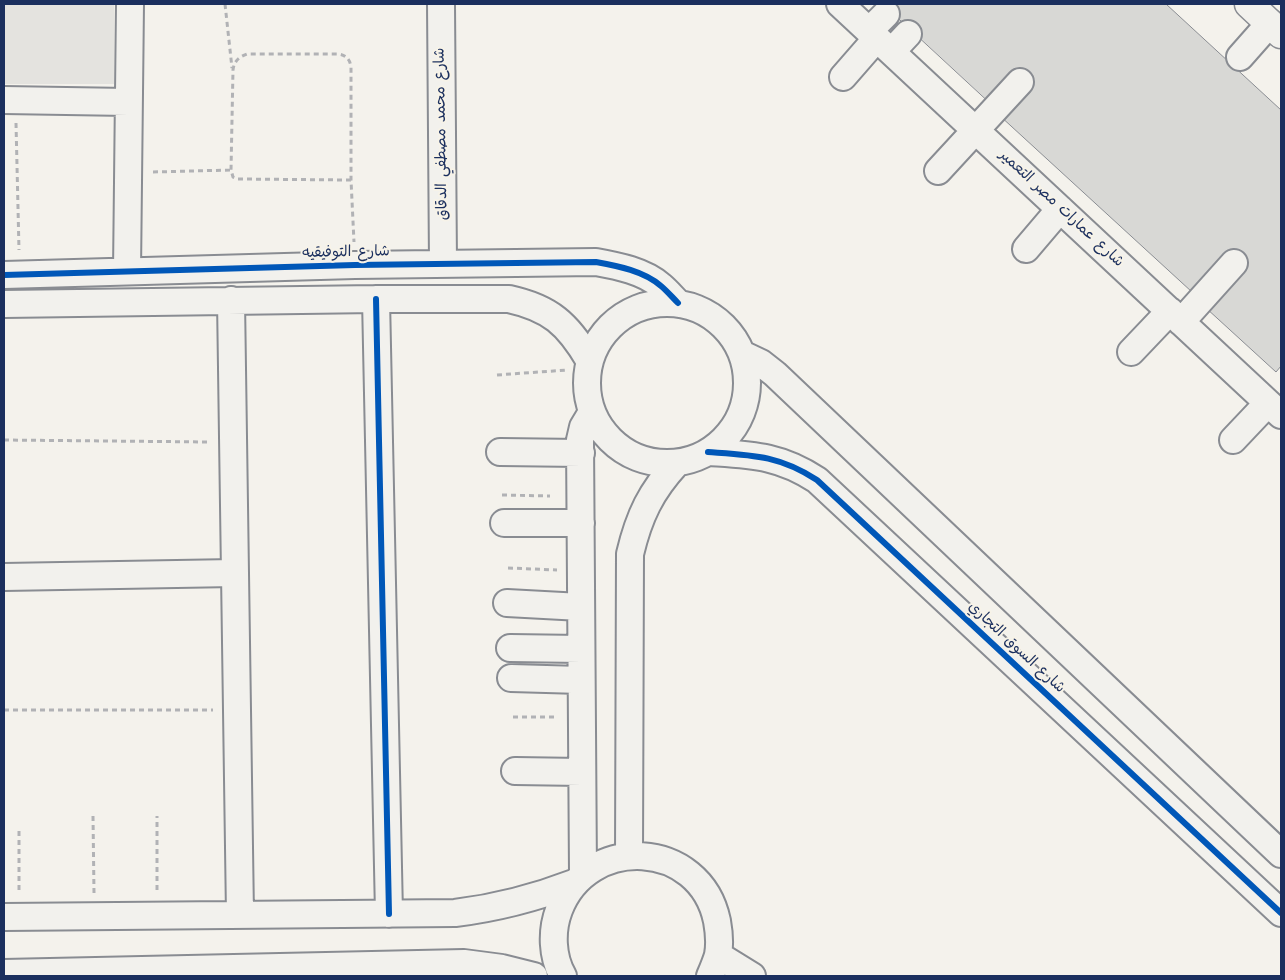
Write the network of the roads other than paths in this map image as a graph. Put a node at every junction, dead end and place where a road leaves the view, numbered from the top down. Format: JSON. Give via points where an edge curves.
{"nodes":[{"id":1,"x":130,"y":4,"type":"edge"},
{"id":2,"x":441,"y":4,"type":"edge"},
{"id":3,"x":840,"y":4,"type":"edge"},
{"id":4,"x":1265,"y":18,"type":"edge"},
{"id":5,"x":886,"y":33,"type":"junction"},
{"id":6,"x":1234,"y":52,"type":"dead end"},
{"id":7,"x":843,"y":77,"type":"dead end"},
{"id":8,"x":1020,"y":82,"type":"dead end"},
{"id":9,"x":10,"y":100,"type":"edge"},
{"id":10,"x":128,"y":102,"type":"junction"},
{"id":11,"x":970,"y":125,"type":"junction"},
{"id":12,"x":932,"y":166,"type":"dead end"},
{"id":13,"x":1067,"y":215,"type":"junction"},
{"id":14,"x":1032,"y":254,"type":"dead end"},
{"id":15,"x":1234,"y":263,"type":"dead end"},
{"id":16,"x":443,"y":264,"type":"junction"},
{"id":17,"x":127,"y":271,"type":"junction"},
{"id":18,"x":12,"y":275,"type":"edge"},
{"id":19,"x":376,"y":299,"type":"junction"},
{"id":20,"x":232,"y":300,"type":"junction"},
{"id":21,"x":678,"y":303,"type":"junction"},
{"id":22,"x":4,"y":304,"type":"edge"},
{"id":23,"x":1170,"y":311,"type":"junction"},
{"id":24,"x":1124,"y":346,"type":"dead end"},
{"id":25,"x":742,"y":354,"type":"junction"},
{"id":26,"x":588,"y":364,"type":"junction"},
{"id":27,"x":1269,"y":403,"type":"edge"},
{"id":28,"x":592,"y":412,"type":"junction"},
{"id":29,"x":1228,"y":434,"type":"dead end"},
{"id":30,"x":500,"y":452,"type":"dead end"},
{"id":31,"x":708,"y":452,"type":"junction"},
{"id":32,"x":581,"y":453,"type":"junction"},
{"id":33,"x":677,"y":463,"type":"junction"},
{"id":34,"x":504,"y":523,"type":"dead end"},
{"id":35,"x":581,"y":523,"type":"junction"},
{"id":36,"x":234,"y":573,"type":"junction"},
{"id":37,"x":4,"y":577,"type":"edge"},
{"id":38,"x":508,"y":603,"type":"dead end"},
{"id":39,"x":581,"y":607,"type":"junction"},
{"id":40,"x":510,"y":648,"type":"dead end"},
{"id":41,"x":581,"y":649,"type":"junction"},
{"id":42,"x":511,"y":678,"type":"dead end"},
{"id":43,"x":581,"y":680,"type":"junction"},
{"id":44,"x":515,"y":771,"type":"dead end"},
{"id":45,"x":582,"y":772,"type":"junction"},
{"id":46,"x":1281,"y":854,"type":"edge"},
{"id":47,"x":629,"y":856,"type":"junction"},
{"id":48,"x":578,"y":878,"type":"junction"},
{"id":49,"x":1281,"y":913,"type":"edge"},
{"id":50,"x":389,"y":914,"type":"junction"},
{"id":51,"x":240,"y":915,"type":"junction"},
{"id":52,"x":11,"y":917,"type":"edge"},
{"id":53,"x":714,"y":966,"type":"edge"},
{"id":54,"x":4,"y":973,"type":"edge"},
{"id":55,"x":534,"y":976,"type":"edge"},
{"id":56,"x":563,"y":976,"type":"edge"},
{"id":57,"x":752,"y":976,"type":"edge"}],
"edges":[{"from":1,"to":10,"type":"street"},
{"from":2,"to":16,"type":"street","name":"شارع محمد مصطفي الدقاق"},
{"from":3,"to":5,"type":"street","name":"شارع عمارات مصر التعمير"},
{"from":4,"to":6,"type":"street"},
{"from":5,"to":7,"type":"street"},
{"from":5,"to":11,"type":"street","name":"شارع عمارات مصر التعمير"},
{"from":8,"to":11,"type":"street"},
{"from":9,"to":10,"type":"street"},
{"from":10,"to":17,"type":"street"},
{"from":11,"to":12,"type":"street"},
{"from":11,"to":13,"type":"street","name":"شارع عمارات مصر التعمير"},
{"from":13,"to":14,"type":"street"},
{"from":13,"to":23,"type":"street","name":"شارع عمارات مصر التعمير"},
{"from":15,"to":23,"type":"street"},
{"from":16,"to":17,"type":"street","name":"شارع التوفيقيه"},
{"from":16,"to":21,"type":"street","name":"شارع التوفيقيه","via":[[596,262],[640,274],[660,285]]},
{"from":17,"to":18,"type":"street","name":"شارع التوفيقيه"},
{"from":19,"to":20,"type":"street"},
{"from":19,"to":26,"type":"street","via":[[509,299],[529,303],[564,325],[578,341]]},
{"from":19,"to":50,"type":"street"},
{"from":20,"to":22,"type":"street"},
{"from":20,"to":36,"type":"street"},
{"from":21,"to":25,"type":"street","via":[[705,312],[728,330]]},
{"from":21,"to":26,"type":"street","via":[[655,303],[626,313],[599,339]]},
{"from":23,"to":24,"type":"street"},
{"from":23,"to":27,"type":"street","name":"شارع عمارات مصر التعمير"},
{"from":25,"to":31,"type":"street","via":[[747,372],[743,410],[723,441]]},
{"from":25,"to":46,"type":"street","via":[[775,374]]},
{"from":26,"to":28,"type":"street","via":[[586,391]]},
{"from":27,"to":29,"type":"street"},
{"from":28,"to":32,"type":"street","via":[[583,427]]},
{"from":28,"to":33,"type":"street","via":[[600,428],[626,452],[642,460]]},
{"from":30,"to":32,"type":"street"},
{"from":31,"to":33,"type":"street"},
{"from":31,"to":49,"type":"street","name":"شارع السوق التجاري","via":[[767,457],[802,470],[817,480]]},
{"from":32,"to":35,"type":"street"},
{"from":33,"to":47,"type":"street","via":[[649,500],[634,535],[630,554]]},
{"from":34,"to":35,"type":"street"},
{"from":35,"to":39,"type":"street"},
{"from":36,"to":37,"type":"street"},
{"from":36,"to":51,"type":"street"},
{"from":38,"to":39,"type":"street"},
{"from":39,"to":41,"type":"street"},
{"from":40,"to":41,"type":"street"},
{"from":41,"to":43,"type":"street"},
{"from":42,"to":43,"type":"street"},
{"from":43,"to":45,"type":"street"},
{"from":44,"to":45,"type":"street"},
{"from":45,"to":48,"type":"street"},
{"from":47,"to":48,"type":"street","via":[[613,858]]},
{"from":47,"to":53,"type":"street","via":[[651,856],[672,863],[690,875],[705,892],[715,912],[719,933]]},
{"from":48,"to":50,"type":"street","via":[[540,896],[480,910]]},
{"from":48,"to":56,"type":"street","via":[[563,899],[556,917],[555,956]]},
{"from":50,"to":51,"type":"street"},
{"from":51,"to":52,"type":"street"},
{"from":53,"to":57,"type":"street"},
{"from":54,"to":55,"type":"street","via":[[464,963]]}]}
